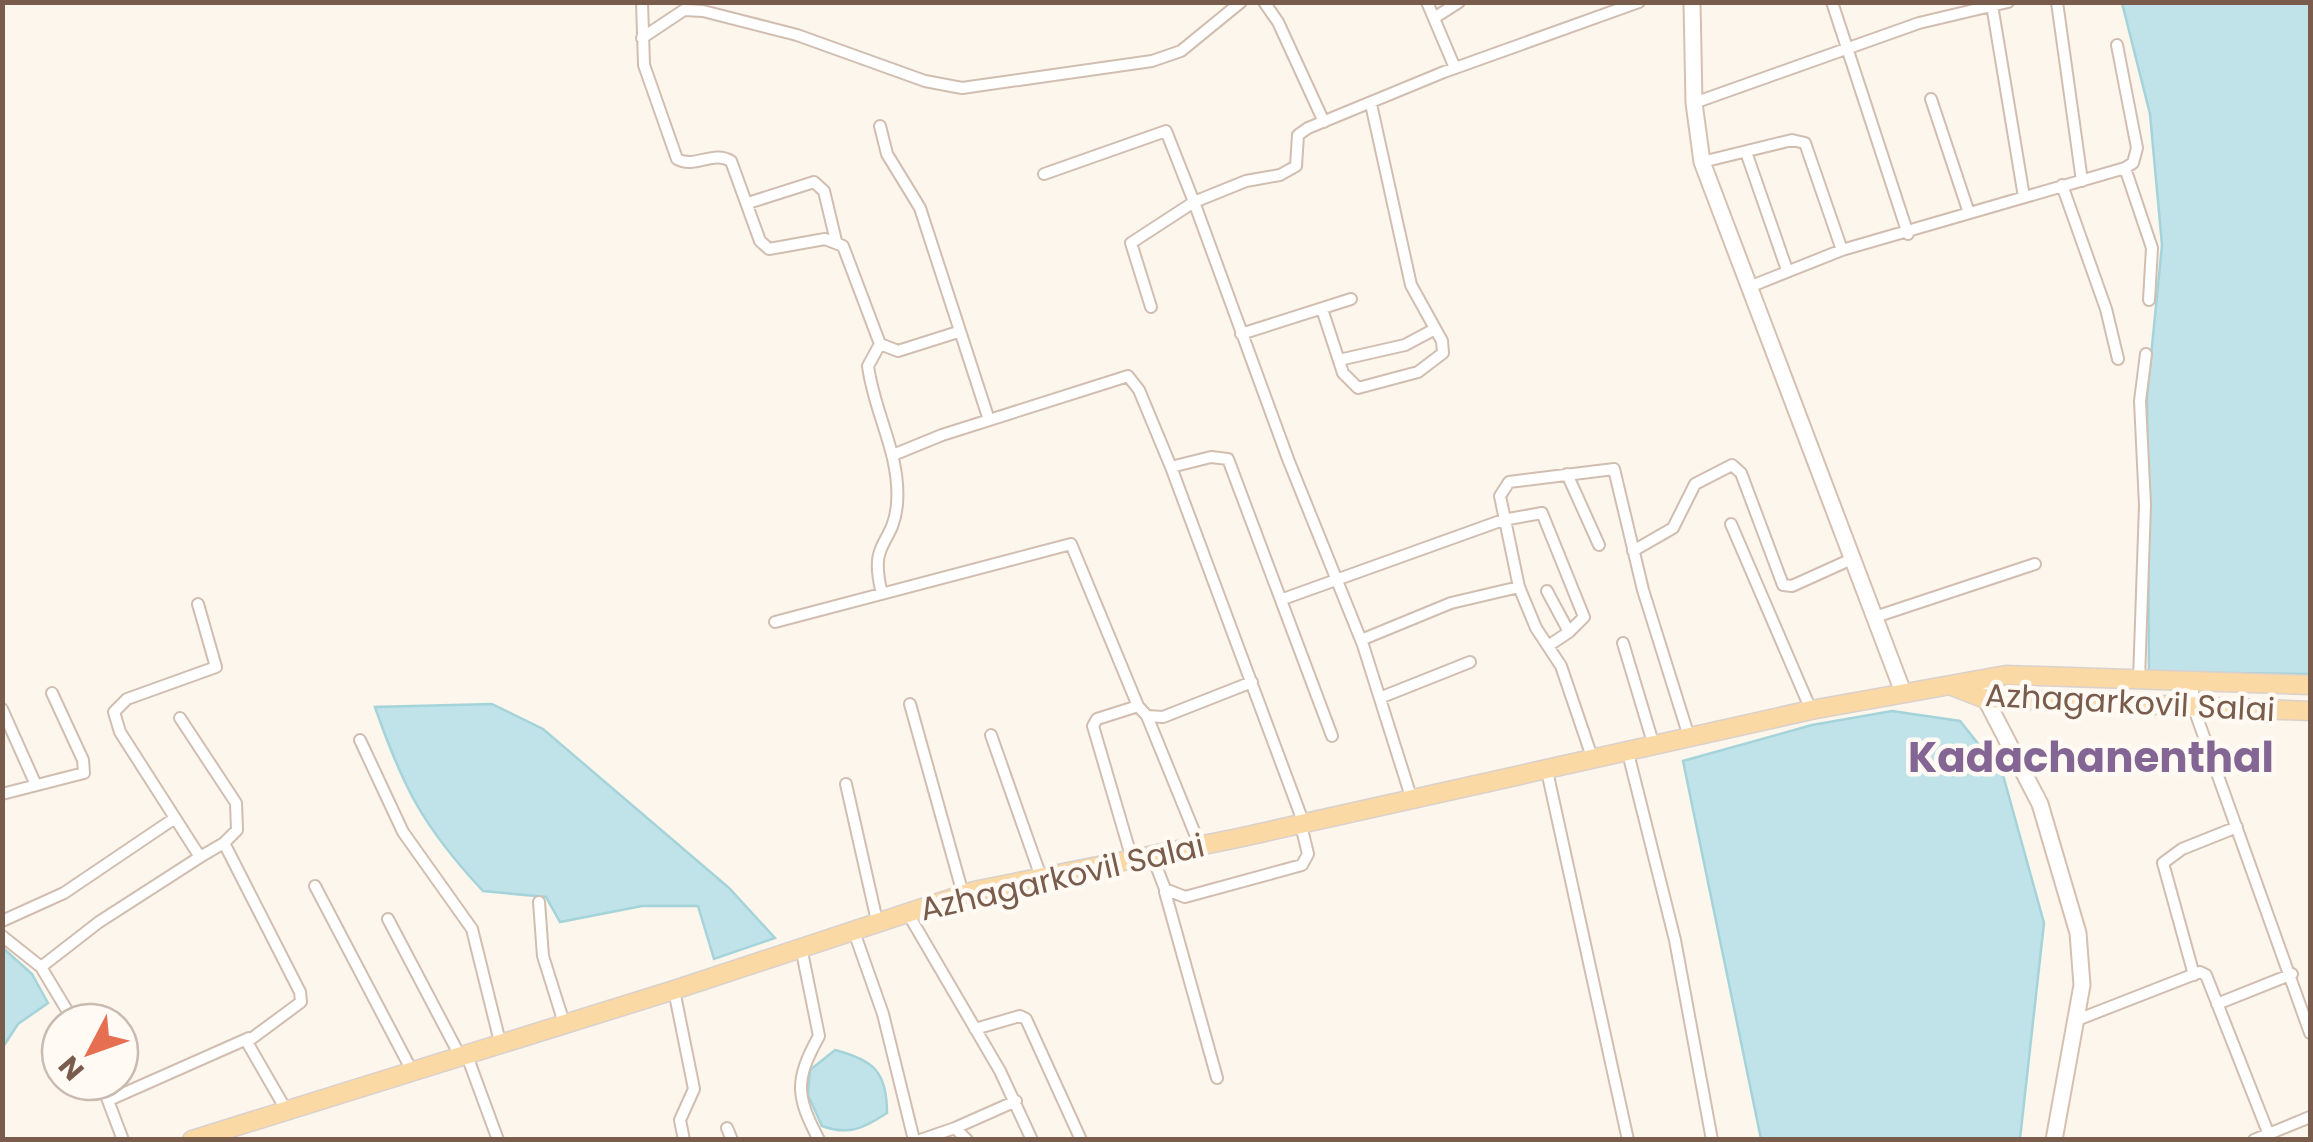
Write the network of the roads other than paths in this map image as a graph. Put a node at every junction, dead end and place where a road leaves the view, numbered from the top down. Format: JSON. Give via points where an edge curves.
{"nodes":[{"id":1,"x":642,"y":2,"type":"edge"},
{"id":2,"x":1241,"y":2,"type":"edge"},
{"id":3,"x":1264,"y":2,"type":"edge"},
{"id":4,"x":1427,"y":2,"type":"edge"},
{"id":5,"x":1458,"y":2,"type":"edge"},
{"id":6,"x":1639,"y":2,"type":"edge"},
{"id":7,"x":1692,"y":2,"type":"edge"},
{"id":8,"x":1832,"y":2,"type":"edge"},
{"id":9,"x":2008,"y":2,"type":"edge"},
{"id":10,"x":2057,"y":2,"type":"edge"},
{"id":11,"x":1992,"y":5,"type":"edge"},
{"id":12,"x":1434,"y":18,"type":"junction"},
{"id":13,"x":642,"y":34,"type":"junction"},
{"id":14,"x":2117,"y":45,"type":"dead end"},
{"id":15,"x":1846,"y":52,"type":"junction"},
{"id":16,"x":1455,"y":68,"type":"junction"},
{"id":17,"x":1932,"y":99,"type":"dead end"},
{"id":18,"x":1694,"y":103,"type":"junction"},
{"id":19,"x":1371,"y":104,"type":"junction"},
{"id":20,"x":1324,"y":122,"type":"junction"},
{"id":21,"x":880,"y":126,"type":"dead end"},
{"id":22,"x":1746,"y":152,"type":"junction"},
{"id":23,"x":1702,"y":162,"type":"junction"},
{"id":24,"x":2125,"y":168,"type":"junction"},
{"id":25,"x":1044,"y":174,"type":"dead end"},
{"id":26,"x":2082,"y":181,"type":"junction"},
{"id":27,"x":2062,"y":185,"type":"junction"},
{"id":28,"x":2024,"y":198,"type":"junction"},
{"id":29,"x":1194,"y":202,"type":"junction"},
{"id":30,"x":748,"y":203,"type":"junction"},
{"id":31,"x":1969,"y":213,"type":"junction"},
{"id":32,"x":1908,"y":234,"type":"junction"},
{"id":33,"x":836,"y":241,"type":"junction"},
{"id":34,"x":1842,"y":250,"type":"junction"},
{"id":35,"x":1787,"y":270,"type":"junction"},
{"id":36,"x":1748,"y":287,"type":"junction"},
{"id":37,"x":1352,"y":299,"type":"dead end"},
{"id":38,"x":2149,"y":300,"type":"dead end"},
{"id":39,"x":1151,"y":306,"type":"dead end"},
{"id":40,"x":1322,"y":309,"type":"junction"},
{"id":41,"x":1435,"y":328,"type":"junction"},
{"id":42,"x":958,"y":332,"type":"junction"},
{"id":43,"x":1242,"y":334,"type":"junction"},
{"id":44,"x":880,"y":344,"type":"junction"},
{"id":45,"x":2146,"y":354,"type":"dead end"},
{"id":46,"x":2118,"y":359,"type":"dead end"},
{"id":47,"x":1339,"y":360,"type":"junction"},
{"id":48,"x":989,"y":420,"type":"junction"},
{"id":49,"x":894,"y":455,"type":"junction"},
{"id":50,"x":1171,"y":467,"type":"junction"},
{"id":51,"x":1566,"y":474,"type":"junction"},
{"id":52,"x":1504,"y":520,"type":"junction"},
{"id":53,"x":1731,"y":524,"type":"dead end"},
{"id":54,"x":1598,"y":545,"type":"dead end"},
{"id":55,"x":1633,"y":551,"type":"junction"},
{"id":56,"x":1855,"y":558,"type":"junction"},
{"id":57,"x":2035,"y":564,"type":"dead end"},
{"id":58,"x":1336,"y":580,"type":"junction"},
{"id":59,"x":1520,"y":587,"type":"junction"},
{"id":60,"x":1546,"y":591,"type":"dead end"},
{"id":61,"x":882,"y":594,"type":"junction"},
{"id":62,"x":1283,"y":600,"type":"junction"},
{"id":63,"x":198,"y":604,"type":"dead end"},
{"id":64,"x":1878,"y":616,"type":"junction"},
{"id":65,"x":775,"y":622,"type":"dead end"},
{"id":66,"x":1569,"y":632,"type":"junction"},
{"id":67,"x":1361,"y":640,"type":"junction"},
{"id":68,"x":1623,"y":643,"type":"dead end"},
{"id":69,"x":1548,"y":646,"type":"junction"},
{"id":70,"x":1470,"y":662,"type":"dead end"},
{"id":71,"x":2138,"y":680,"type":"junction"},
{"id":72,"x":1252,"y":682,"type":"junction"},
{"id":73,"x":2193,"y":683,"type":"junction"},
{"id":74,"x":2310,"y":685,"type":"edge"},
{"id":75,"x":1982,"y":689,"type":"junction"},
{"id":76,"x":1903,"y":692,"type":"junction"},
{"id":77,"x":52,"y":693,"type":"dead end"},
{"id":78,"x":1382,"y":698,"type":"junction"},
{"id":79,"x":910,"y":704,"type":"dead end"},
{"id":80,"x":1138,"y":706,"type":"junction"},
{"id":81,"x":2192,"y":706,"type":"junction"},
{"id":82,"x":2,"y":709,"type":"edge"},
{"id":83,"x":1811,"y":710,"type":"junction"},
{"id":84,"x":2310,"y":711,"type":"edge"},
{"id":85,"x":1147,"y":716,"type":"junction"},
{"id":86,"x":180,"y":718,"type":"dead end"},
{"id":87,"x":992,"y":735,"type":"dead end"},
{"id":88,"x":1332,"y":736,"type":"dead end"},
{"id":89,"x":360,"y":740,"type":"dead end"},
{"id":90,"x":1690,"y":740,"type":"junction"},
{"id":91,"x":1654,"y":747,"type":"junction"},
{"id":92,"x":1628,"y":753,"type":"junction"},
{"id":93,"x":1594,"y":760,"type":"junction"},
{"id":94,"x":1547,"y":771,"type":"junction"},
{"id":95,"x":846,"y":784,"type":"dead end"},
{"id":96,"x":36,"y":785,"type":"junction"},
{"id":97,"x":2,"y":794,"type":"edge"},
{"id":98,"x":1412,"y":800,"type":"junction"},
{"id":99,"x":175,"y":818,"type":"junction"},
{"id":100,"x":1303,"y":824,"type":"junction"},
{"id":101,"x":2236,"y":828,"type":"junction"},
{"id":102,"x":224,"y":842,"type":"junction"},
{"id":103,"x":1200,"y":846,"type":"junction"},
{"id":104,"x":1152,"y":855,"type":"junction"},
{"id":105,"x":200,"y":857,"type":"junction"},
{"id":106,"x":1132,"y":859,"type":"junction"},
{"id":107,"x":1041,"y":877,"type":"junction"},
{"id":108,"x":315,"y":886,"type":"dead end"},
{"id":109,"x":1165,"y":889,"type":"junction"},
{"id":110,"x":963,"y":894,"type":"junction"},
{"id":111,"x":539,"y":902,"type":"dead end"},
{"id":112,"x":907,"y":912,"type":"junction"},
{"id":113,"x":388,"y":919,"type":"dead end"},
{"id":114,"x":2,"y":921,"type":"edge"},
{"id":115,"x":877,"y":921,"type":"junction"},
{"id":116,"x":853,"y":929,"type":"junction"},
{"id":117,"x":2,"y":936,"type":"edge"},
{"id":118,"x":800,"y":947,"type":"junction"},
{"id":119,"x":41,"y":967,"type":"junction"},
{"id":120,"x":2292,"y":974,"type":"junction"},
{"id":121,"x":2194,"y":975,"type":"junction"},
{"id":122,"x":674,"y":990,"type":"junction"},
{"id":123,"x":62,"y":1002,"type":"edge"},
{"id":124,"x":2217,"y":1004,"type":"junction"},
{"id":125,"x":2076,"y":1020,"type":"junction"},
{"id":126,"x":564,"y":1023,"type":"junction"},
{"id":127,"x":975,"y":1029,"type":"junction"},
{"id":128,"x":2310,"y":1033,"type":"edge"},
{"id":129,"x":250,"y":1038,"type":"junction"},
{"id":130,"x":500,"y":1042,"type":"junction"},
{"id":131,"x":462,"y":1054,"type":"junction"},
{"id":132,"x":411,"y":1069,"type":"junction"},
{"id":133,"x":1217,"y":1078,"type":"dead end"},
{"id":134,"x":140,"y":1086,"type":"edge"},
{"id":135,"x":1016,"y":1101,"type":"junction"},
{"id":136,"x":110,"y":1102,"type":"edge"},
{"id":137,"x":286,"y":1108,"type":"junction"},
{"id":138,"x":2310,"y":1117,"type":"edge"},
{"id":139,"x":955,"y":1128,"type":"junction"},
{"id":140,"x":2270,"y":1137,"type":"edge"},
{"id":141,"x":123,"y":1140,"type":"edge"},
{"id":142,"x":192,"y":1140,"type":"edge"},
{"id":143,"x":498,"y":1140,"type":"edge"},
{"id":144,"x":684,"y":1140,"type":"edge"},
{"id":145,"x":819,"y":1140,"type":"edge"},
{"id":146,"x":917,"y":1140,"type":"edge"},
{"id":147,"x":967,"y":1140,"type":"edge"},
{"id":148,"x":1032,"y":1140,"type":"edge"},
{"id":149,"x":1082,"y":1140,"type":"edge"},
{"id":150,"x":1628,"y":1140,"type":"edge"},
{"id":151,"x":1712,"y":1140,"type":"edge"},
{"id":152,"x":2054,"y":1140,"type":"edge"},
{"id":153,"x":2254,"y":1140,"type":"edge"}],
"edges":[{"from":1,"to":13,"type":"street"},
{"from":2,"to":13,"type":"street","via":[[1181,51],[1152,61],[962,88],[702,10],[684,10]]},
{"from":3,"to":20,"type":"street"},
{"from":4,"to":12,"type":"street"},
{"from":5,"to":12,"type":"street"},
{"from":6,"to":16,"type":"street"},
{"from":7,"to":18,"type":"main road"},
{"from":8,"to":15,"type":"street"},
{"from":9,"to":11,"type":"street"},
{"from":10,"to":26,"type":"street"},
{"from":11,"to":15,"type":"street","via":[[1918,23]]},
{"from":11,"to":28,"type":"street"},
{"from":12,"to":16,"type":"street"},
{"from":13,"to":30,"type":"street","via":[[644,65],[676,159],[726,157]]},
{"from":14,"to":24,"type":"street","via":[[2137,148]]},
{"from":15,"to":18,"type":"street"},
{"from":15,"to":32,"type":"street"},
{"from":16,"to":19,"type":"street"},
{"from":17,"to":31,"type":"street"},
{"from":18,"to":23,"type":"main road"},
{"from":19,"to":20,"type":"street"},
{"from":19,"to":41,"type":"street","via":[[1411,284]]},
{"from":20,"to":29,"type":"street","via":[[1298,136],[1296,166],[1289,171]]},
{"from":21,"to":42,"type":"street","via":[[887,154],[920,208]]},
{"from":22,"to":23,"type":"street"},
{"from":22,"to":34,"type":"street","via":[[1805,143]]},
{"from":22,"to":35,"type":"street"},
{"from":23,"to":36,"type":"main road"},
{"from":24,"to":26,"type":"street"},
{"from":24,"to":38,"type":"street","via":[[2152,248]]},
{"from":25,"to":29,"type":"street","via":[[1166,131]]},
{"from":26,"to":27,"type":"street"},
{"from":27,"to":28,"type":"street"},
{"from":27,"to":46,"type":"street"},
{"from":28,"to":31,"type":"street"},
{"from":29,"to":39,"type":"street","via":[[1131,243]]},
{"from":29,"to":43,"type":"street"},
{"from":30,"to":33,"type":"street","via":[[769,250]]},
{"from":30,"to":33,"type":"street","via":[[814,182],[824,191]]},
{"from":31,"to":32,"type":"street"},
{"from":32,"to":34,"type":"street"},
{"from":33,"to":44,"type":"street"},
{"from":34,"to":35,"type":"street"},
{"from":35,"to":36,"type":"street"},
{"from":36,"to":56,"type":"main road"},
{"from":37,"to":40,"type":"street"},
{"from":40,"to":43,"type":"street"},
{"from":40,"to":47,"type":"street"},
{"from":41,"to":47,"type":"street","via":[[1404,344]]},
{"from":41,"to":47,"type":"street","via":[[1443,353],[1418,372],[1358,388]]},
{"from":42,"to":44,"type":"street","via":[[898,351]]},
{"from":42,"to":48,"type":"street"},
{"from":43,"to":58,"type":"street"},
{"from":44,"to":49,"type":"street","via":[[868,366]]},
{"from":45,"to":71,"type":"street"},
{"from":48,"to":49,"type":"street"},
{"from":48,"to":50,"type":"street","via":[[1128,376]]},
{"from":49,"to":61,"type":"street","via":[[897,504],[875,566]]},
{"from":50,"to":62,"type":"street","via":[[1211,457],[1228,460]]},
{"from":50,"to":72,"type":"street"},
{"from":51,"to":52,"type":"street","via":[[1505,485]]},
{"from":51,"to":54,"type":"street"},
{"from":51,"to":55,"type":"street","via":[[1614,469]]},
{"from":52,"to":58,"type":"street"},
{"from":52,"to":59,"type":"street"},
{"from":52,"to":66,"type":"street","via":[[1538,512],[1548,519],[1584,617]]},
{"from":53,"to":83,"type":"street"},
{"from":55,"to":56,"type":"street","via":[[1673,528],[1695,484],[1732,465],[1741,473],[1783,585]]},
{"from":55,"to":90,"type":"street"},
{"from":56,"to":64,"type":"main road"},
{"from":57,"to":64,"type":"street"},
{"from":58,"to":62,"type":"street"},
{"from":58,"to":67,"type":"street"},
{"from":59,"to":67,"type":"street","via":[[1451,602]]},
{"from":59,"to":69,"type":"street"},
{"from":60,"to":66,"type":"street"},
{"from":61,"to":65,"type":"street"},
{"from":61,"to":80,"type":"street","via":[[1071,544]]},
{"from":62,"to":88,"type":"street"},
{"from":63,"to":99,"type":"street","via":[[213,670],[128,699],[114,712]]},
{"from":64,"to":76,"type":"main road"},
{"from":66,"to":69,"type":"street"},
{"from":67,"to":78,"type":"street"},
{"from":68,"to":91,"type":"street"},
{"from":69,"to":93,"type":"street","via":[[1562,666]]},
{"from":70,"to":78,"type":"street"},
{"from":71,"to":73,"type":"main road","name":"Azhagarkovil Salai"},
{"from":71,"to":75,"type":"main road","name":"Azhagarkovil Salai","via":[[2006,676]]},
{"from":72,"to":85,"type":"street","via":[[1163,717]]},
{"from":72,"to":100,"type":"street"},
{"from":73,"to":74,"type":"main road","name":"Azhagarkovil Salai"},
{"from":73,"to":81,"type":"street"},
{"from":75,"to":76,"type":"main road","name":"Azhagarkovil Salai"},
{"from":75,"to":81,"type":"main road","name":"Azhagarkovil Salai"},
{"from":75,"to":125,"type":"main road","via":[[2026,769],[2051,840],[2082,960]]},
{"from":76,"to":83,"type":"main road","name":"Azhagarkovil Salai"},
{"from":77,"to":96,"type":"street","via":[[86,767],[78,778]]},
{"from":78,"to":98,"type":"street"},
{"from":79,"to":110,"type":"street"},
{"from":80,"to":85,"type":"street"},
{"from":80,"to":106,"type":"street","via":[[1093,726]]},
{"from":81,"to":84,"type":"main road","name":"Azhagarkovil Salai"},
{"from":81,"to":101,"type":"street"},
{"from":82,"to":96,"type":"street"},
{"from":83,"to":90,"type":"main road","name":"Azhagarkovil Salai"},
{"from":85,"to":103,"type":"street"},
{"from":86,"to":102,"type":"street","via":[[236,803],[237,830]]},
{"from":87,"to":107,"type":"street"},
{"from":89,"to":130,"type":"street","via":[[402,832],[472,928]]},
{"from":90,"to":91,"type":"main road","name":"Azhagarkovil Salai"},
{"from":91,"to":92,"type":"main road","name":"Azhagarkovil Salai"},
{"from":92,"to":93,"type":"main road","name":"Azhagarkovil Salai"},
{"from":92,"to":151,"type":"street","via":[[1674,940]]},
{"from":93,"to":94,"type":"main road","name":"Azhagarkovil Salai"},
{"from":94,"to":98,"type":"main road","name":"Azhagarkovil Salai"},
{"from":94,"to":150,"type":"street"},
{"from":95,"to":115,"type":"street"},
{"from":96,"to":97,"type":"street"},
{"from":98,"to":100,"type":"main road","name":"Azhagarkovil Salai"},
{"from":99,"to":105,"type":"street"},
{"from":99,"to":114,"type":"street","via":[[64,893]]},
{"from":100,"to":103,"type":"main road","name":"Azhagarkovil Salai"},
{"from":100,"to":109,"type":"street","via":[[1308,854],[1302,865],[1185,897]]},
{"from":101,"to":120,"type":"street"},
{"from":101,"to":121,"type":"street","via":[[2182,849],[2163,864]]},
{"from":102,"to":105,"type":"street"},
{"from":102,"to":129,"type":"street","via":[[302,998]]},
{"from":103,"to":104,"type":"main road","name":"Azhagarkovil Salai"},
{"from":104,"to":106,"type":"main road","name":"Azhagarkovil Salai"},
{"from":104,"to":109,"type":"street"},
{"from":105,"to":119,"type":"street"},
{"from":106,"to":107,"type":"main road","name":"Azhagarkovil Salai"},
{"from":107,"to":110,"type":"main road","name":"Azhagarkovil Salai"},
{"from":108,"to":132,"type":"street"},
{"from":109,"to":133,"type":"street"},
{"from":110,"to":112,"type":"main road","name":"Azhagarkovil Salai"},
{"from":111,"to":126,"type":"street","via":[[543,956]]},
{"from":112,"to":115,"type":"main road","name":"Azhagarkovil Salai"},
{"from":112,"to":127,"type":"street"},
{"from":113,"to":131,"type":"street"},
{"from":115,"to":116,"type":"main road","name":"Azhagarkovil Salai"},
{"from":116,"to":118,"type":"main road","name":"Azhagarkovil Salai"},
{"from":116,"to":146,"type":"street"},
{"from":117,"to":119,"type":"street"},
{"from":118,"to":122,"type":"main road","name":"Azhagarkovil Salai"},
{"from":118,"to":145,"type":"street","via":[[819,1036],[807,1059],[800,1102]]},
{"from":119,"to":123,"type":"street"},
{"from":120,"to":124,"type":"street"},
{"from":120,"to":128,"type":"street"},
{"from":121,"to":124,"type":"street","via":[[2206,975]]},
{"from":121,"to":125,"type":"street"},
{"from":122,"to":126,"type":"main road","name":"Azhagarkovil Salai"},
{"from":122,"to":144,"type":"street","via":[[694,1089],[680,1120]]},
{"from":124,"to":140,"type":"street"},
{"from":125,"to":152,"type":"main road"},
{"from":126,"to":130,"type":"main road","name":"Azhagarkovil Salai"},
{"from":127,"to":135,"type":"street"},
{"from":127,"to":149,"type":"street","via":[[1026,1020]]},
{"from":129,"to":134,"type":"street"},
{"from":129,"to":137,"type":"street","via":[[249,1049]]},
{"from":130,"to":131,"type":"main road","name":"Azhagarkovil Salai"},
{"from":131,"to":132,"type":"main road","name":"Azhagarkovil Salai"},
{"from":131,"to":143,"type":"street"},
{"from":132,"to":137,"type":"main road","name":"Azhagarkovil Salai"},
{"from":135,"to":139,"type":"street"},
{"from":135,"to":148,"type":"street"},
{"from":136,"to":141,"type":"street"},
{"from":137,"to":142,"type":"main road","name":"Azhagarkovil Salai"},
{"from":138,"to":140,"type":"street"},
{"from":139,"to":146,"type":"street"},
{"from":139,"to":147,"type":"street"},
{"from":140,"to":153,"type":"street"}]}
